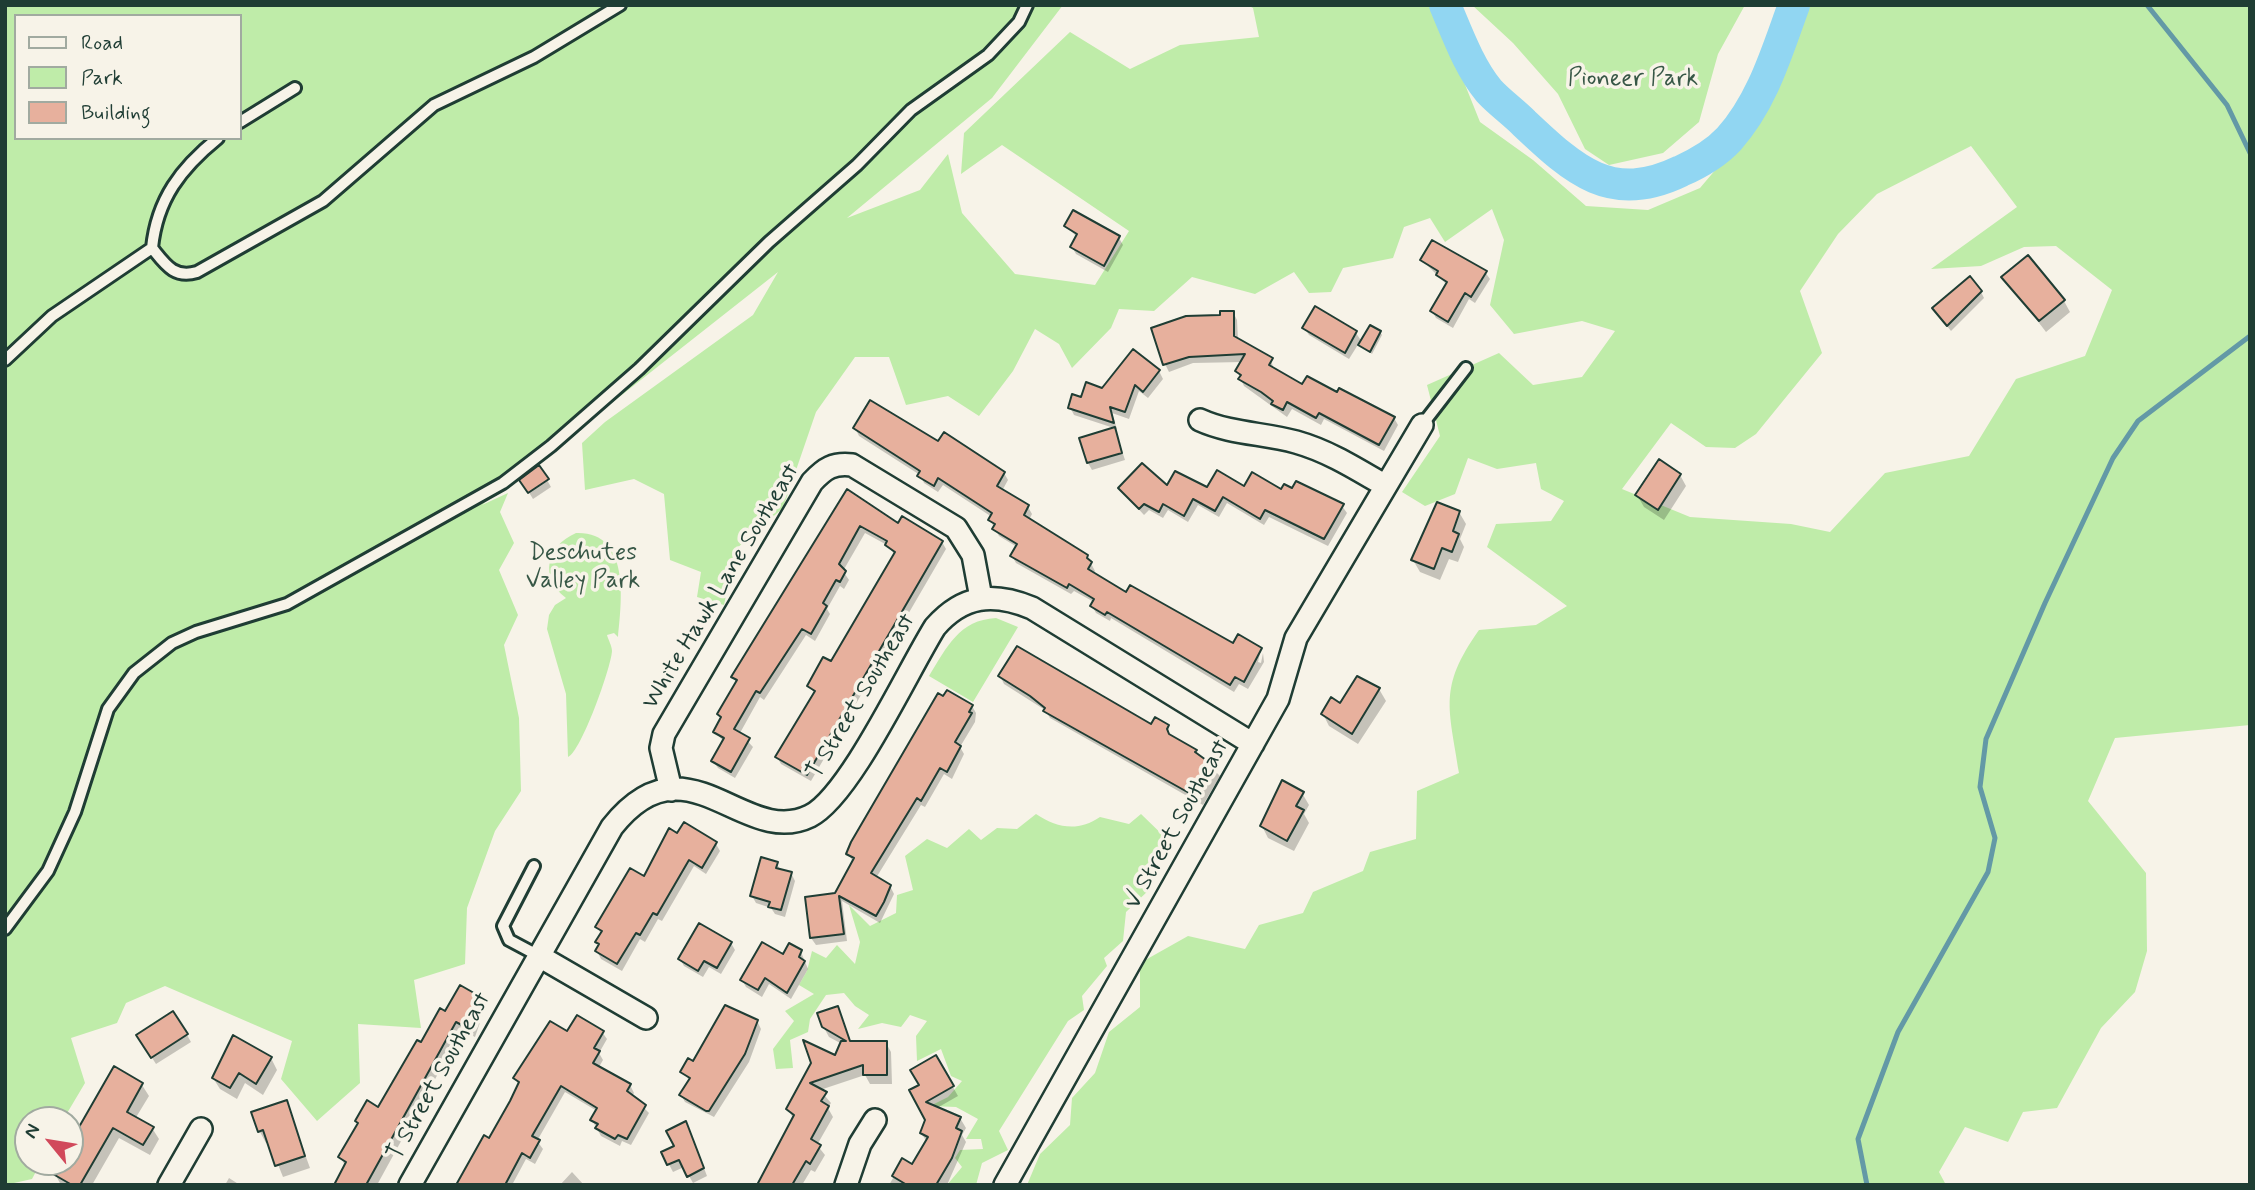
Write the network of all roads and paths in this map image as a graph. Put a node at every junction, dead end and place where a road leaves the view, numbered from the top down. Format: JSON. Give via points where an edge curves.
{"nodes":[{"id":1,"x":621,"y":5,"type":"edge"},
{"id":2,"x":1027,"y":5,"type":"edge"},
{"id":3,"x":295,"y":88,"type":"dead end"},
{"id":4,"x":242,"y":121,"type":"edge"},
{"id":5,"x":216,"y":140,"type":"edge"},
{"id":6,"x":152,"y":248,"type":"junction"},
{"id":7,"x":5,"y":360,"type":"edge"},
{"id":8,"x":1466,"y":368,"type":"dead end"},
{"id":9,"x":1200,"y":420,"type":"dead end"},
{"id":10,"x":1422,"y":425,"type":"joint"},
{"id":11,"x":1384,"y":485,"type":"junction"},
{"id":12,"x":981,"y":598,"type":"junction"},
{"id":13,"x":1253,"y":744,"type":"junction"},
{"id":14,"x":671,"y":790,"type":"junction"},
{"id":15,"x":534,"y":866,"type":"dead end"},
{"id":16,"x":5,"y":929,"type":"edge"},
{"id":17,"x":539,"y":956,"type":"junction"},
{"id":18,"x":646,"y":1018,"type":"dead end"},
{"id":19,"x":875,"y":1121,"type":"dead end"},
{"id":20,"x":201,"y":1129,"type":"dead end"},
{"id":21,"x":169,"y":1185,"type":"edge"},
{"id":22,"x":410,"y":1185,"type":"edge"},
{"id":23,"x":846,"y":1185,"type":"edge"},
{"id":24,"x":1005,"y":1185,"type":"edge"}],
"edges":[{"from":1,"to":6,"type":"lane","via":[[534,57],[435,105],[323,201],[197,272],[172,271]]},
{"from":2,"to":16,"type":"lane","via":[[1019,22],[988,55],[911,110],[639,369],[503,483],[287,604],[172,643],[134,673],[108,709],[75,812],[48,871]]},
{"from":3,"to":4,"type":"lane"},
{"from":5,"to":6,"type":"lane","via":[[173,183],[158,216]]},
{"from":6,"to":7,"type":"lane","via":[[52,316]]},
{"from":8,"to":10,"type":"lane"},
{"from":9,"to":11,"type":"street","via":[[1313,447]]},
{"from":10,"to":11,"type":"street","name":"V Street Southeast"},
{"from":11,"to":13,"type":"street","name":"V Street Southeast","via":[[1296,638],[1278,699]]},
{"from":12,"to":13,"type":"street","name":"T Street Southeast","via":[[996,597],[1032,608]]},
{"from":12,"to":14,"type":"street","name":"T Street Southeast","via":[[947,612],[934,627],[842,788],[809,817],[773,821],[701,791]]},
{"from":12,"to":14,"type":"street","name":"White Hawk Lane Southeast","via":[[973,555],[956,528],[852,465],[824,468],[664,734],[661,748]]},
{"from":13,"to":24,"type":"street","name":"V Street Southeast"},
{"from":14,"to":17,"type":"street","name":"T Street Southeast","via":[[648,795],[626,809]]},
{"from":15,"to":17,"type":"lane","via":[[503,926],[509,940]]},
{"from":17,"to":18,"type":"street"},
{"from":17,"to":22,"type":"street","name":"T Street Southeast"},
{"from":19,"to":23,"type":"street","via":[[855,1155]]},
{"from":20,"to":21,"type":"street"}]}
